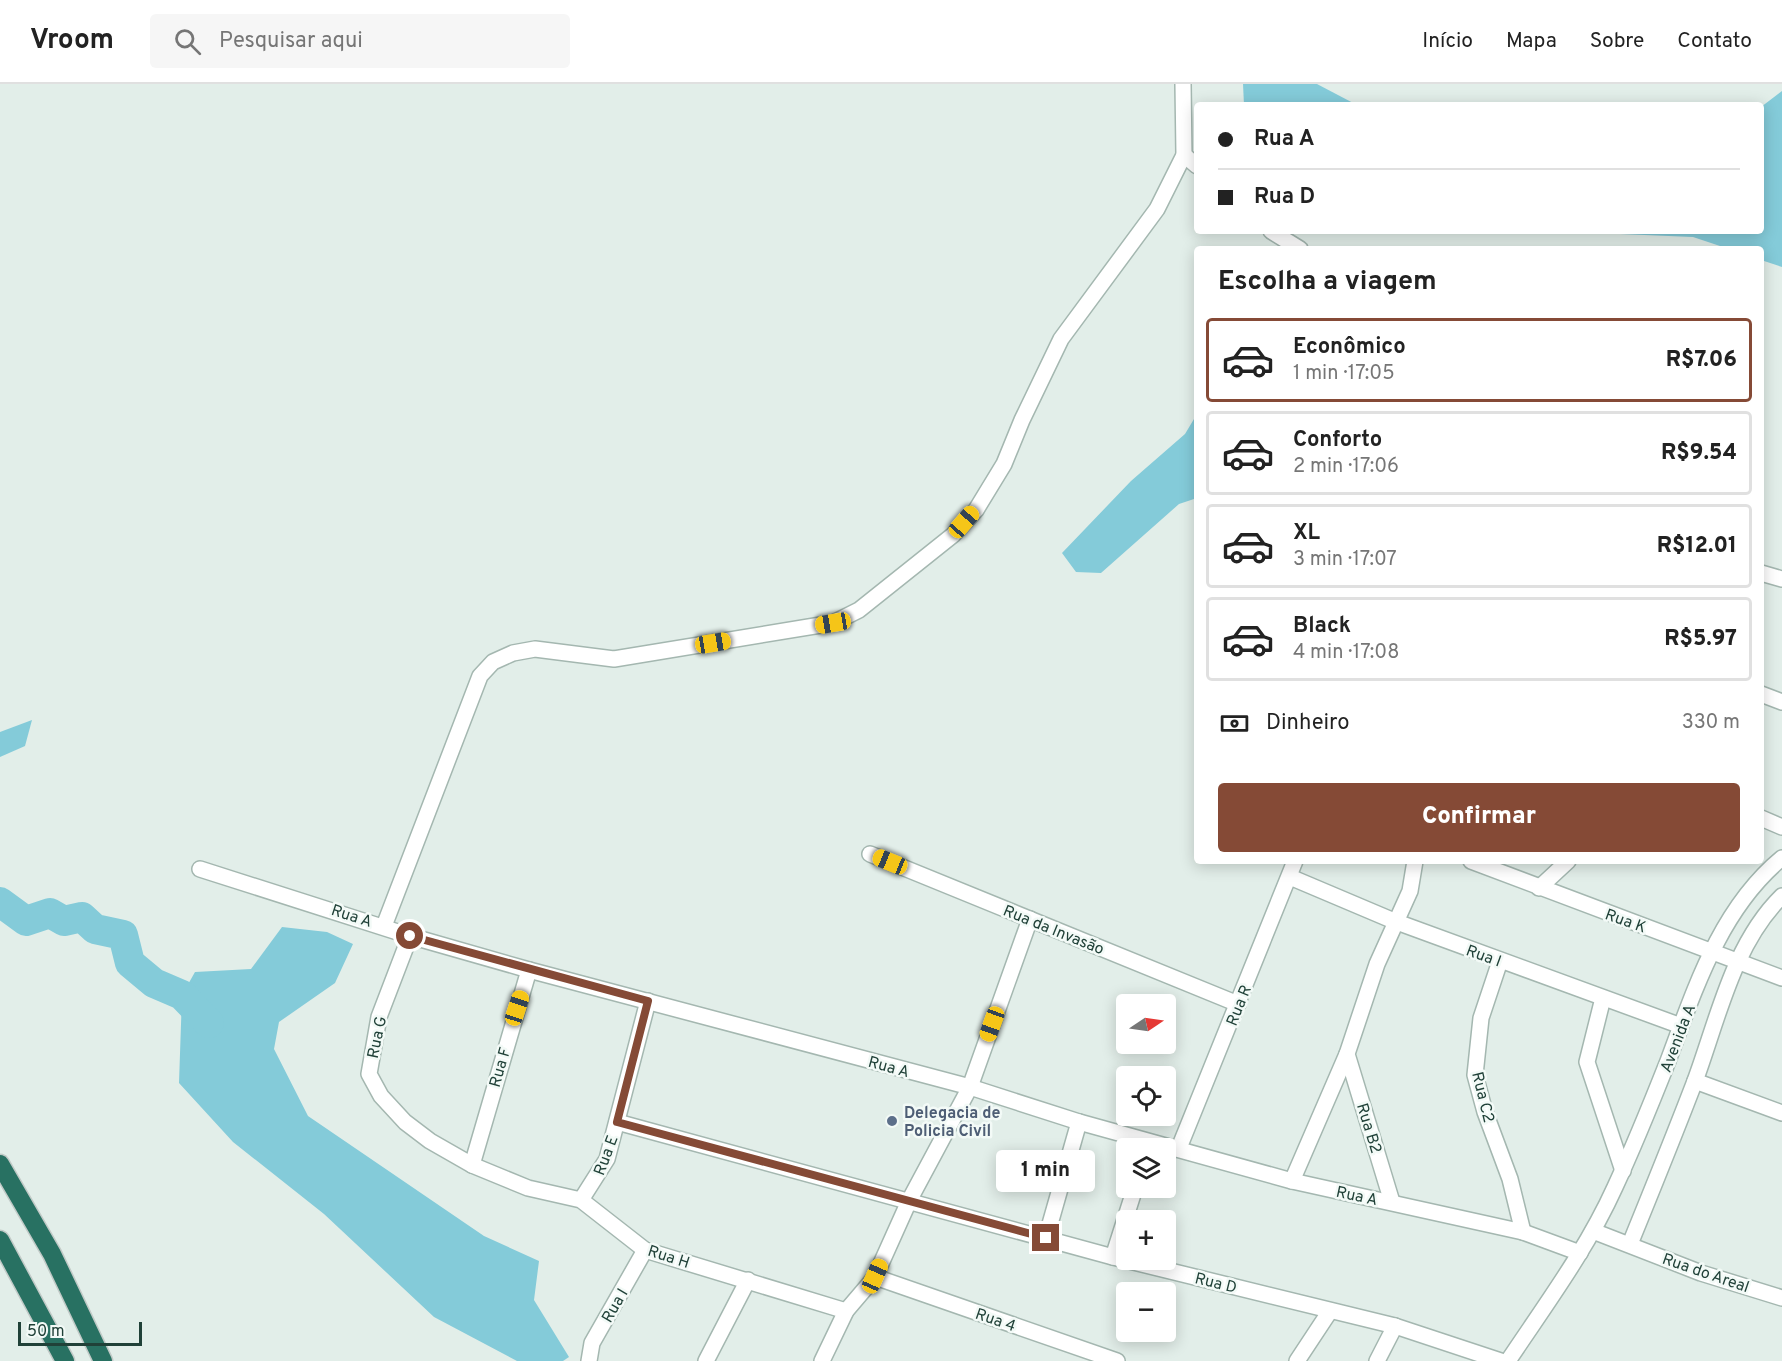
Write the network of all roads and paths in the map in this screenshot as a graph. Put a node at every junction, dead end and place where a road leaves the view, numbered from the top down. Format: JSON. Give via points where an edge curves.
{"nodes":[{"id":1,"x":1183,"y":84,"type":"edge"},
{"id":2,"x":1184,"y":155,"type":"junction"},
{"id":3,"x":1194,"y":163,"type":"edge"},
{"id":4,"x":1276,"y":234,"type":"edge"},
{"id":5,"x":1295,"y":246,"type":"edge"},
{"id":6,"x":1764,"y":574,"type":"edge"},
{"id":7,"x":1782,"y":579,"type":"edge"},
{"id":8,"x":1764,"y":695,"type":"edge"},
{"id":9,"x":1782,"y":702,"type":"edge"},
{"id":10,"x":1764,"y":819,"type":"edge"},
{"id":11,"x":1782,"y":827,"type":"edge"},
{"id":12,"x":870,"y":854,"type":"dead end"},
{"id":13,"x":1782,"y":858,"type":"edge"},
{"id":14,"x":1294,"y":864,"type":"edge"},
{"id":15,"x":1414,"y":864,"type":"edge"},
{"id":16,"x":1479,"y":864,"type":"edge"},
{"id":17,"x":1565,"y":864,"type":"edge"},
{"id":18,"x":200,"y":869,"type":"dead end"},
{"id":19,"x":1290,"y":877,"type":"junction"},
{"id":20,"x":1539,"y":888,"type":"junction"},
{"id":21,"x":1782,"y":896,"type":"edge"},
{"id":22,"x":1030,"y":919,"type":"junction"},
{"id":23,"x":1394,"y":921,"type":"junction"},
{"id":24,"x":384,"y":926,"type":"junction"},
{"id":25,"x":410,"y":936,"type":"junction"},
{"id":26,"x":1712,"y":952,"type":"junction"},
{"id":27,"x":1500,"y":961,"type":"junction"},
{"id":28,"x":1738,"y":961,"type":"junction"},
{"id":29,"x":529,"y":970,"type":"junction"},
{"id":30,"x":1782,"y":978,"type":"edge"},
{"id":31,"x":1604,"y":998,"type":"junction"},
{"id":32,"x":648,"y":1001,"type":"junction"},
{"id":33,"x":1238,"y":1004,"type":"junction"},
{"id":34,"x":1681,"y":1026,"type":"junction"},
{"id":35,"x":1347,"y":1054,"type":"junction"},
{"id":36,"x":1695,"y":1081,"type":"junction"},
{"id":37,"x":970,"y":1087,"type":"junction"},
{"id":38,"x":1782,"y":1113,"type":"edge"},
{"id":39,"x":617,"y":1122,"type":"junction"},
{"id":40,"x":1079,"y":1122,"type":"junction"},
{"id":41,"x":1127,"y":1138,"type":"edge"},
{"id":42,"x":1176,"y":1148,"type":"edge"},
{"id":43,"x":1179,"y":1148,"type":"junction"},
{"id":44,"x":0,"y":1164,"type":"edge"},
{"id":45,"x":472,"y":1165,"type":"junction"},
{"id":46,"x":1623,"y":1171,"type":"junction"},
{"id":47,"x":1292,"y":1181,"type":"junction"},
{"id":48,"x":1132,"y":1198,"type":"edge"},
{"id":49,"x":910,"y":1199,"type":"junction"},
{"id":50,"x":581,"y":1200,"type":"junction"},
{"id":51,"x":1392,"y":1202,"type":"junction"},
{"id":52,"x":1593,"y":1231,"type":"junction"},
{"id":53,"x":1523,"y":1233,"type":"junction"},
{"id":54,"x":1046,"y":1238,"type":"junction"},
{"id":55,"x":0,"y":1240,"type":"edge"},
{"id":56,"x":1630,"y":1244,"type":"junction"},
{"id":57,"x":645,"y":1250,"type":"junction"},
{"id":58,"x":1580,"y":1253,"type":"junction"},
{"id":59,"x":1113,"y":1257,"type":"junction"},
{"id":60,"x":875,"y":1276,"type":"junction"},
{"id":61,"x":748,"y":1280,"type":"junction"},
{"id":62,"x":1782,"y":1298,"type":"edge"},
{"id":63,"x":846,"y":1311,"type":"junction"},
{"id":64,"x":1330,"y":1311,"type":"junction"},
{"id":65,"x":1395,"y":1326,"type":"junction"},
{"id":66,"x":65,"y":1361,"type":"edge"},
{"id":67,"x":103,"y":1361,"type":"edge"},
{"id":68,"x":589,"y":1361,"type":"edge"},
{"id":69,"x":706,"y":1361,"type":"edge"},
{"id":70,"x":823,"y":1361,"type":"edge"},
{"id":71,"x":1117,"y":1361,"type":"edge"},
{"id":72,"x":1297,"y":1361,"type":"edge"},
{"id":73,"x":1377,"y":1361,"type":"edge"},
{"id":74,"x":1501,"y":1361,"type":"edge"},
{"id":75,"x":1508,"y":1361,"type":"edge"}],
"edges":[{"from":1,"to":2,"type":"street"},
{"from":2,"to":3,"type":"street"},
{"from":2,"to":24,"type":"street","via":[[1157,209],[1061,339],[1004,464],[976,510],[953,535],[860,610],[833,623],[630,657],[596,658],[535,649],[493,662],[480,676]]},
{"from":4,"to":5,"type":"street"},
{"from":6,"to":7,"type":"street"},
{"from":8,"to":9,"type":"street"},
{"from":10,"to":11,"type":"street"},
{"from":12,"to":22,"type":"street","name":"Rua da Invasão"},
{"from":13,"to":26,"type":"street","name":"Avenida A","via":[[1735,907]]},
{"from":14,"to":19,"type":"street","name":"Rua R"},
{"from":15,"to":23,"type":"street","via":[[1410,891]]},
{"from":16,"to":20,"type":"street","name":"Rua K"},
{"from":17,"to":20,"type":"street"},
{"from":18,"to":24,"type":"street","name":"Rua A"},
{"from":19,"to":23,"type":"street","name":"Rua I"},
{"from":19,"to":33,"type":"street","name":"Rua R"},
{"from":20,"to":26,"type":"street","name":"Rua K"},
{"from":21,"to":28,"type":"street","name":"Avenida A","via":[[1769,908]]},
{"from":22,"to":33,"type":"street","name":"Rua da Invasão"},
{"from":22,"to":37,"type":"street"},
{"from":23,"to":27,"type":"street","name":"Rua I"},
{"from":23,"to":35,"type":"street"},
{"from":24,"to":25,"type":"street","name":"Rua A"},
{"from":25,"to":29,"type":"street","name":"Rua A"},
{"from":25,"to":45,"type":"street","name":"Rua G","via":[[379,1017],[369,1074],[381,1096],[405,1122]]},
{"from":26,"to":28,"type":"street","name":"Rua K"},
{"from":26,"to":34,"type":"street","name":"Avenida A"},
{"from":27,"to":31,"type":"street","name":"Rua I"},
{"from":27,"to":53,"type":"street","name":"Rua C2","via":[[1481,1018],[1475,1075],[1510,1179]]},
{"from":28,"to":30,"type":"street","name":"Rua K"},
{"from":28,"to":36,"type":"street","name":"Avenida A"},
{"from":29,"to":32,"type":"street","name":"Rua A"},
{"from":29,"to":45,"type":"street","name":"Rua F"},
{"from":31,"to":34,"type":"street","name":"Rua I"},
{"from":31,"to":46,"type":"street","via":[[1587,1062]]},
{"from":32,"to":37,"type":"street","name":"Rua A"},
{"from":32,"to":39,"type":"street","name":"Rua E"},
{"from":33,"to":43,"type":"street","name":"Rua R"},
{"from":34,"to":46,"type":"street","name":"Avenida A"},
{"from":35,"to":47,"type":"street"},
{"from":35,"to":51,"type":"street","name":"Rua B2"},
{"from":36,"to":38,"type":"street"},
{"from":36,"to":56,"type":"street","name":"Avenida A"},
{"from":37,"to":40,"type":"street","name":"Rua A"},
{"from":37,"to":49,"type":"street"},
{"from":39,"to":49,"type":"street","name":"Rua D"},
{"from":39,"to":50,"type":"street","name":"Rua E","via":[[607,1159]]},
{"from":40,"to":41,"type":"street","name":"Rua A"},
{"from":40,"to":54,"type":"street"},
{"from":42,"to":43,"type":"street","name":"Rua A"},
{"from":43,"to":47,"type":"street","name":"Rua A"},
{"from":44,"to":67,"type":"highway","via":[[52,1254]]},
{"from":45,"to":50,"type":"street","name":"Rua H","via":[[528,1188]]},
{"from":46,"to":52,"type":"street","name":"Avenida A"},
{"from":47,"to":51,"type":"street","name":"Rua A"},
{"from":48,"to":59,"type":"street"},
{"from":49,"to":54,"type":"street","name":"Rua D"},
{"from":49,"to":60,"type":"street"},
{"from":50,"to":57,"type":"street","name":"Rua H"},
{"from":51,"to":53,"type":"street","name":"Rua A"},
{"from":52,"to":56,"type":"street","name":"Rua do Areal"},
{"from":52,"to":58,"type":"street","name":"Avenida A"},
{"from":53,"to":58,"type":"street","name":"Rua A"},
{"from":54,"to":59,"type":"street","name":"Rua D"},
{"from":55,"to":66,"type":"highway"},
{"from":56,"to":62,"type":"street","name":"Rua do Areal","via":[[1701,1273]]},
{"from":57,"to":61,"type":"street","name":"Rua H"},
{"from":57,"to":68,"type":"street","name":"Rua I","via":[[592,1343]]},
{"from":58,"to":75,"type":"street","name":"Avenida A"},
{"from":59,"to":64,"type":"street","name":"Rua D"},
{"from":60,"to":63,"type":"street"},
{"from":60,"to":71,"type":"street","name":"Rua 4"},
{"from":61,"to":63,"type":"street","name":"Rua H"},
{"from":61,"to":69,"type":"street"},
{"from":63,"to":70,"type":"street"},
{"from":64,"to":65,"type":"street","name":"Rua D"},
{"from":64,"to":72,"type":"street"},
{"from":65,"to":73,"type":"street"},
{"from":65,"to":74,"type":"street","name":"Rua D"}]}
